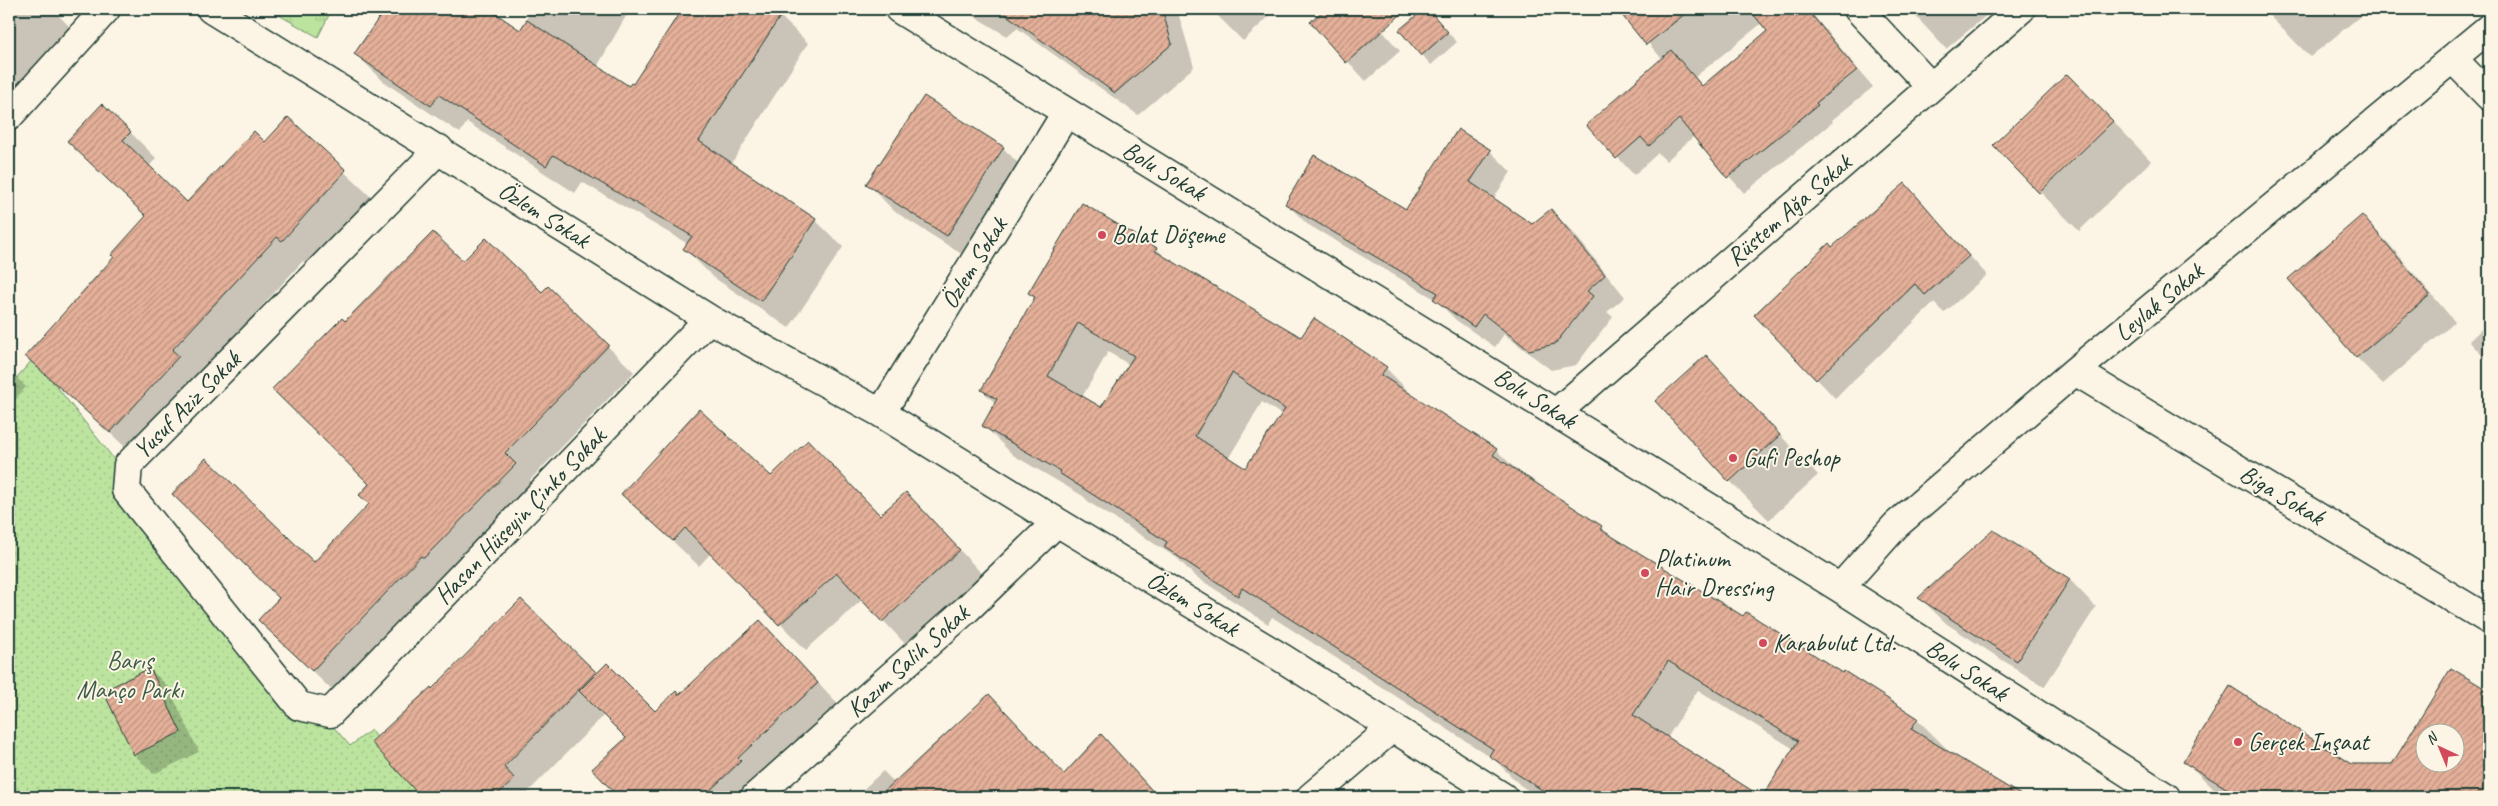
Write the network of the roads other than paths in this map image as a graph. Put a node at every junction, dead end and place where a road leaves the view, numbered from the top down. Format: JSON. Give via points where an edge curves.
{"nodes":[{"id":1,"x":106,"y":9,"type":"edge"},
{"id":2,"x":212,"y":9,"type":"edge"},
{"id":3,"x":899,"y":9,"type":"edge"},
{"id":4,"x":1858,"y":9,"type":"edge"},
{"id":5,"x":2021,"y":9,"type":"edge"},
{"id":6,"x":2489,"y":28,"type":"edge"},
{"id":7,"x":2454,"y":59,"type":"junction"},
{"id":8,"x":1930,"y":86,"type":"junction"},
{"id":9,"x":2489,"y":96,"type":"edge"},
{"id":10,"x":1066,"y":113,"type":"junction"},
{"id":11,"x":9,"y":116,"type":"edge"},
{"id":12,"x":439,"y":149,"type":"junction"},
{"id":13,"x":709,"y":319,"type":"junction"},
{"id":14,"x":2076,"y":371,"type":"junction"},
{"id":15,"x":1557,"y":412,"type":"junction"},
{"id":16,"x":881,"y":413,"type":"junction"},
{"id":17,"x":1057,"y":522,"type":"junction"},
{"id":18,"x":1840,"y":588,"type":"junction"},
{"id":19,"x":2489,"y":620,"type":"edge"},
{"id":20,"x":330,"y":713,"type":"joint"},
{"id":21,"x":1392,"y":728,"type":"junction"},
{"id":22,"x":755,"y":797,"type":"edge"},
{"id":23,"x":1311,"y":797,"type":"edge"},
{"id":24,"x":1503,"y":797,"type":"edge"},
{"id":25,"x":2166,"y":797,"type":"edge"}],
"edges":[{"from":1,"to":11,"type":"street"},
{"from":2,"to":12,"type":"street","name":"Özlem Sokak"},
{"from":3,"to":10,"type":"street","name":"Bolu Sokak"},
{"from":4,"to":8,"type":"street"},
{"from":5,"to":8,"type":"street","name":"Rüstem Ağa Sokak"},
{"from":6,"to":7,"type":"street","name":"Leylak Sokak"},
{"from":7,"to":9,"type":"street"},
{"from":7,"to":14,"type":"street","name":"Leylak Sokak"},
{"from":8,"to":15,"type":"street","name":"Rüstem Ağa Sokak"},
{"from":10,"to":15,"type":"street","name":"Bolu Sokak"},
{"from":10,"to":16,"type":"street","name":"Özlem Sokak"},
{"from":12,"to":13,"type":"street","name":"Özlem Sokak"},
{"from":12,"to":20,"type":"street","name":"Yusuf Aziz Sokak","via":[[128,465],[126,490],[300,706]]},
{"from":13,"to":16,"type":"street","name":"Özlem Sokak"},
{"from":13,"to":20,"type":"street","name":"Hasan Hüseyin Çinko Sokak"},
{"from":14,"to":18,"type":"street","name":"Leylak Sokak","via":[[1896,525]]},
{"from":14,"to":19,"type":"street","name":"Biga Sokak"},
{"from":15,"to":18,"type":"street","name":"Bolu Sokak"},
{"from":16,"to":17,"type":"street","name":"Özlem Sokak"},
{"from":17,"to":21,"type":"street","name":"Özlem Sokak"},
{"from":17,"to":22,"type":"street","name":"Kazım Salih Sokak","via":[[967,609]]},
{"from":18,"to":25,"type":"street","name":"Bolu Sokak"},
{"from":21,"to":23,"type":"street"},
{"from":21,"to":24,"type":"street","name":"Özlem Sokak"}]}
